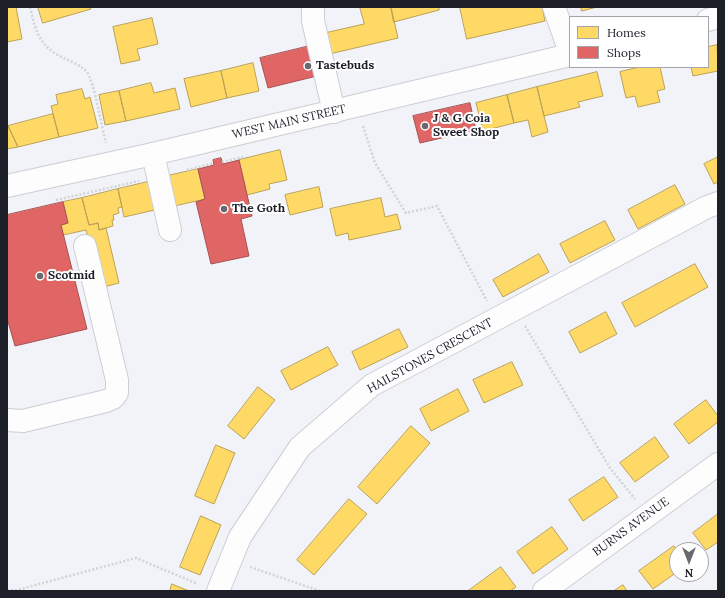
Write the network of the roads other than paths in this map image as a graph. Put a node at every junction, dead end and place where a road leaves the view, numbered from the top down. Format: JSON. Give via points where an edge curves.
{"nodes":[{"id":1,"x":313,"y":7,"type":"edge"},
{"id":2,"x":554,"y":7,"type":"edge"},
{"id":3,"x":569,"y":49,"type":"edge"},
{"id":4,"x":569,"y":55,"type":"edge"},
{"id":5,"x":334,"y":112,"type":"junction"},
{"id":6,"x":153,"y":154,"type":"junction"},
{"id":7,"x":7,"y":186,"type":"edge"},
{"id":8,"x":718,"y":203,"type":"edge"},
{"id":9,"x":170,"y":230,"type":"dead end"},
{"id":10,"x":85,"y":246,"type":"dead end"},
{"id":11,"x":7,"y":420,"type":"edge"},
{"id":12,"x":718,"y":464,"type":"edge"},
{"id":13,"x":210,"y":588,"type":"edge"},
{"id":14,"x":544,"y":591,"type":"edge"}],
"edges":[{"from":1,"to":5,"type":"street","via":[[313,21]]},
{"from":2,"to":3,"type":"street"},
{"from":4,"to":5,"type":"street","name":"WEST MAIN STREET"},
{"from":5,"to":6,"type":"street","name":"WEST MAIN STREET"},
{"from":6,"to":7,"type":"street","name":"WEST MAIN STREET"},
{"from":6,"to":9,"type":"street"},
{"from":8,"to":13,"type":"street","name":"HAILSTONES CRESCENT","via":[[372,385],[300,447],[240,537],[230,561]]},
{"from":10,"to":11,"type":"street","via":[[118,393],[106,401],[23,421]]},
{"from":12,"to":14,"type":"street","name":"BURNS AVENUE"}]}
